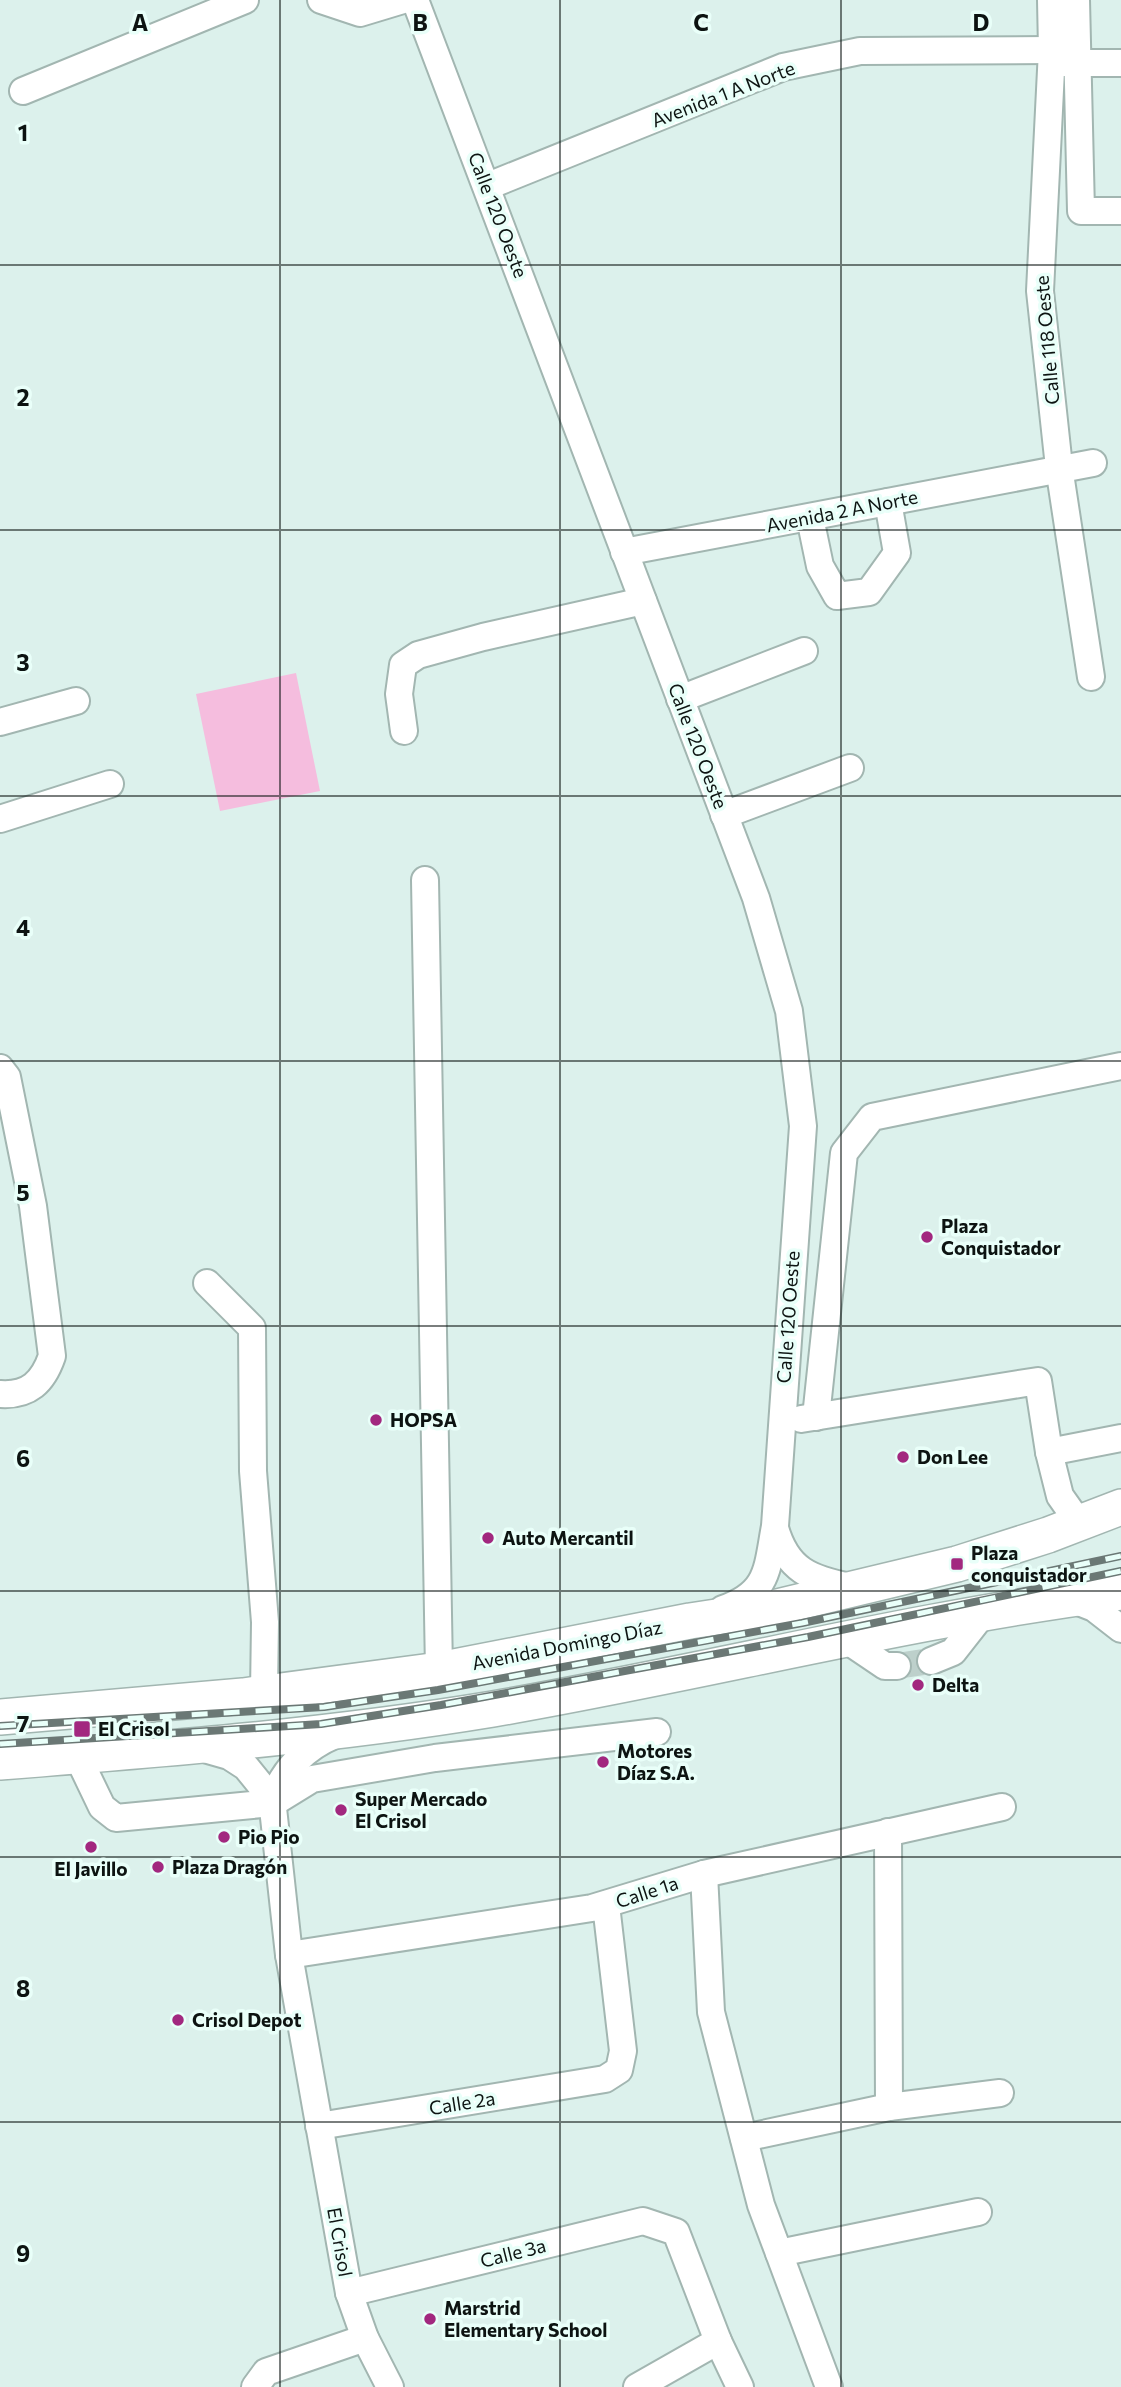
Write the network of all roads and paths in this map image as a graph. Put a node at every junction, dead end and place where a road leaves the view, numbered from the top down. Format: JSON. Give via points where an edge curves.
{"nodes":[{"id":1,"x":245,"y":0,"type":"edge"},
{"id":2,"x":321,"y":0,"type":"edge"},
{"id":3,"x":403,"y":0,"type":"edge"},
{"id":4,"x":415,"y":0,"type":"edge"},
{"id":5,"x":1051,"y":0,"type":"edge"},
{"id":6,"x":1076,"y":0,"type":"edge"},
{"id":7,"x":1061,"y":59,"type":"junction"},
{"id":8,"x":1121,"y":63,"type":"edge"},
{"id":9,"x":23,"y":91,"type":"dead end"},
{"id":10,"x":488,"y":186,"type":"junction"},
{"id":11,"x":1121,"y":211,"type":"edge"},
{"id":12,"x":1093,"y":463,"type":"dead end"},
{"id":13,"x":1059,"y":467,"type":"junction"},
{"id":14,"x":888,"y":502,"type":"junction"},
{"id":15,"x":810,"y":518,"type":"junction"},
{"id":16,"x":624,"y":552,"type":"junction"},
{"id":17,"x":643,"y":601,"type":"junction"},
{"id":18,"x":804,"y":651,"type":"dead end"},
{"id":19,"x":1091,"y":677,"type":"dead end"},
{"id":20,"x":680,"y":699,"type":"junction"},
{"id":21,"x":76,"y":701,"type":"dead end"},
{"id":22,"x":0,"y":722,"type":"edge"},
{"id":23,"x":404,"y":731,"type":"dead end"},
{"id":24,"x":850,"y":768,"type":"dead end"},
{"id":25,"x":110,"y":784,"type":"dead end"},
{"id":26,"x":724,"y":814,"type":"junction"},
{"id":27,"x":0,"y":819,"type":"edge"},
{"id":28,"x":425,"y":880,"type":"dead end"},
{"id":29,"x":1121,"y":1066,"type":"edge"},
{"id":30,"x":0,"y":1068,"type":"edge"},
{"id":31,"x":207,"y":1283,"type":"dead end"},
{"id":32,"x":0,"y":1394,"type":"edge"},
{"id":33,"x":816,"y":1417,"type":"junction"},
{"id":34,"x":780,"y":1423,"type":"junction"},
{"id":35,"x":1121,"y":1438,"type":"edge"},
{"id":36,"x":1049,"y":1452,"type":"junction"},
{"id":37,"x":1121,"y":1507,"type":"edge"},
{"id":38,"x":1079,"y":1523,"type":"junction"},
{"id":39,"x":775,"y":1526,"type":"junction"},
{"id":40,"x":863,"y":1589,"type":"junction"},
{"id":41,"x":1121,"y":1592,"type":"edge"},
{"id":42,"x":1071,"y":1599,"type":"junction"},
{"id":43,"x":982,"y":1615,"type":"junction"},
{"id":44,"x":690,"y":1621,"type":"junction"},
{"id":45,"x":1121,"y":1629,"type":"edge"},
{"id":46,"x":848,"y":1641,"type":"junction"},
{"id":47,"x":930,"y":1661,"type":"tunnel mouth"},
{"id":48,"x":897,"y":1666,"type":"tunnel mouth"},
{"id":49,"x":439,"y":1670,"type":"junction"},
{"id":50,"x":264,"y":1693,"type":"junction"},
{"id":51,"x":0,"y":1717,"type":"edge"},
{"id":52,"x":428,"y":1719,"type":"junction"},
{"id":53,"x":344,"y":1732,"type":"junction"},
{"id":54,"x":657,"y":1732,"type":"dead end"},
{"id":55,"x":188,"y":1747,"type":"junction"},
{"id":56,"x":77,"y":1755,"type":"junction"},
{"id":57,"x":435,"y":1758,"type":"junction"},
{"id":58,"x":0,"y":1762,"type":"edge"},
{"id":59,"x":273,"y":1801,"type":"junction"},
{"id":60,"x":1002,"y":1807,"type":"dead end"},
{"id":61,"x":888,"y":1832,"type":"junction"},
{"id":62,"x":704,"y":1874,"type":"junction"},
{"id":63,"x":606,"y":1905,"type":"junction"},
{"id":64,"x":289,"y":1955,"type":"junction"},
{"id":65,"x":1000,"y":2093,"type":"dead end"},
{"id":66,"x":889,"y":2107,"type":"junction"},
{"id":67,"x":319,"y":2126,"type":"junction"},
{"id":68,"x":744,"y":2138,"type":"junction"},
{"id":69,"x":978,"y":2212,"type":"dead end"},
{"id":70,"x":779,"y":2253,"type":"junction"},
{"id":71,"x":349,"y":2293,"type":"junction"},
{"id":72,"x":365,"y":2338,"type":"junction"},
{"id":73,"x":718,"y":2341,"type":"junction"},
{"id":74,"x":255,"y":2387,"type":"edge"},
{"id":75,"x":390,"y":2387,"type":"edge"},
{"id":76,"x":637,"y":2387,"type":"edge"},
{"id":77,"x":740,"y":2387,"type":"edge"},
{"id":78,"x":829,"y":2387,"type":"edge"}],
"edges":[{"from":1,"to":9,"type":"street"},
{"from":2,"to":3,"type":"street","via":[[360,13]]},
{"from":4,"to":10,"type":"street","name":"Calle 120 Oeste"},
{"from":5,"to":7,"type":"street","name":"Calle 118 Oeste"},
{"from":6,"to":7,"type":"street"},
{"from":7,"to":8,"type":"street","name":"Avenida 1 A Norte"},
{"from":7,"to":10,"type":"street","name":"Avenida 1 A Norte","via":[[860,51],[783,67]]},
{"from":7,"to":11,"type":"street","via":[[1081,211]]},
{"from":7,"to":13,"type":"street","name":"Calle 118 Oeste","via":[[1040,291]]},
{"from":10,"to":16,"type":"street","name":"Calle 120 Oeste"},
{"from":12,"to":13,"type":"street","name":"Avenida 2 A Norte"},
{"from":13,"to":14,"type":"street","name":"Avenida 2 A Norte"},
{"from":13,"to":19,"type":"street","name":"Calle 118 Oeste"},
{"from":14,"to":15,"type":"street","name":"Avenida 2 A Norte"},
{"from":14,"to":15,"type":"street","via":[[897,553],[869,592],[838,596],[820,566]]},
{"from":15,"to":16,"type":"street","name":"Avenida 2 A Norte"},
{"from":16,"to":17,"type":"street","name":"Calle 120 Oeste"},
{"from":17,"to":20,"type":"street","name":"Calle 120 Oeste"},
{"from":17,"to":23,"type":"street","via":[[418,655],[403,665],[399,694]]},
{"from":18,"to":20,"type":"street"},
{"from":20,"to":26,"type":"street","name":"Calle 120 Oeste"},
{"from":21,"to":22,"type":"street"},
{"from":24,"to":26,"type":"street"},
{"from":25,"to":27,"type":"street"},
{"from":26,"to":34,"type":"street","name":"Calle 120 Oeste","via":[[756,898],[789,1011],[803,1126]]},
{"from":28,"to":49,"type":"street"},
{"from":29,"to":33,"type":"street","via":[[873,1117],[844,1153]]},
{"from":30,"to":32,"type":"street","via":[[7,1077],[33,1206],[52,1356],[45,1377],[28,1391]]},
{"from":31,"to":50,"type":"street","via":[[252,1328],[253,1471],[265,1622]]},
{"from":33,"to":34,"type":"street"},
{"from":33,"to":36,"type":"street","via":[[1038,1381]]},
{"from":34,"to":39,"type":"street","name":"Calle 120 Oeste"},
{"from":35,"to":36,"type":"street"},
{"from":36,"to":38,"type":"street","via":[[1060,1496]]},
{"from":37,"to":38,"type":"main road","name":"Avenida Domingo Díaz"},
{"from":38,"to":40,"type":"main road","name":"Avenida Domingo Díaz","via":[[957,1564]]},
{"from":39,"to":40,"type":"street","name":"Calle 120 Oeste","via":[[780,1547],[803,1572],[828,1583]]},
{"from":39,"to":44,"type":"street","name":"Calle 120 Oeste","via":[[766,1575],[757,1591],[746,1601]]},
{"from":40,"to":44,"type":"main road","name":"Avenida Domingo Díaz"},
{"from":41,"to":42,"type":"main road"},
{"from":42,"to":43,"type":"main road"},
{"from":42,"to":45,"type":"street","via":[[1094,1608]]},
{"from":43,"to":46,"type":"main road"},
{"from":43,"to":47,"type":"street","via":[[953,1652]]},
{"from":44,"to":49,"type":"main road","name":"Avenida Domingo Díaz"},
{"from":46,"to":48,"type":"street","via":[[885,1666]]},
{"from":46,"to":52,"type":"main road"},
{"from":49,"to":50,"type":"main road","name":"Avenida Domingo Díaz"},
{"from":50,"to":51,"type":"main road","name":"Avenida Domingo Díaz"},
{"from":52,"to":53,"type":"main road"},
{"from":52,"to":57,"type":"street"},
{"from":53,"to":55,"type":"main road"},
{"from":53,"to":59,"type":"street","via":[[307,1750],[292,1764]]},
{"from":54,"to":57,"type":"street"},
{"from":55,"to":56,"type":"main road"},
{"from":55,"to":59,"type":"street","via":[[219,1753],[246,1767]]},
{"from":56,"to":58,"type":"main road"},
{"from":56,"to":59,"type":"street","via":[[102,1807],[116,1818]]},
{"from":57,"to":59,"type":"street","via":[[312,1779]]},
{"from":59,"to":64,"type":"street","name":"El Crisol"},
{"from":60,"to":61,"type":"street","name":"Calle 1a"},
{"from":61,"to":62,"type":"street","name":"Calle 1a"},
{"from":61,"to":66,"type":"street"},
{"from":62,"to":63,"type":"street","name":"Calle 1a"},
{"from":62,"to":68,"type":"street","via":[[711,2012]]},
{"from":63,"to":64,"type":"street","name":"Calle 1a"},
{"from":63,"to":67,"type":"street","name":"Calle 2a","via":[[623,2051],[619,2070],[606,2079]]},
{"from":64,"to":67,"type":"street","name":"El Crisol"},
{"from":65,"to":66,"type":"street"},
{"from":66,"to":68,"type":"street"},
{"from":67,"to":71,"type":"street","name":"El Crisol"},
{"from":68,"to":70,"type":"street"},
{"from":69,"to":70,"type":"street"},
{"from":70,"to":78,"type":"street"},
{"from":71,"to":72,"type":"street","name":"El Crisol"},
{"from":71,"to":73,"type":"street","name":"Calle 3a","via":[[643,2221],[676,2232]]},
{"from":72,"to":74,"type":"street","via":[[266,2372]]},
{"from":72,"to":75,"type":"street","name":"El Crisol"},
{"from":73,"to":76,"type":"street"},
{"from":73,"to":77,"type":"street"}]}
